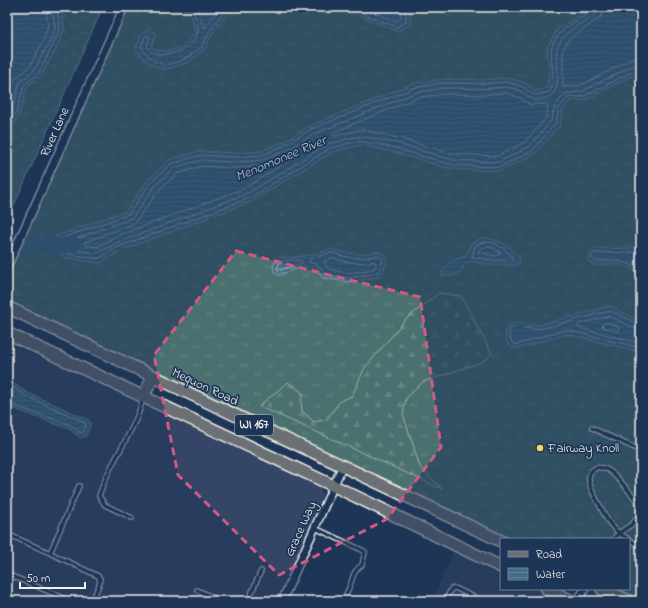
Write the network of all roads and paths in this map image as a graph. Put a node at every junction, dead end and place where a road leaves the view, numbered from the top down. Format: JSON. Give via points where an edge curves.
{"nodes":[{"id":1,"x":124,"y":7,"type":"edge"},
{"id":2,"x":7,"y":267,"type":"edge"},
{"id":3,"x":7,"y":307,"type":"edge"},
{"id":4,"x":7,"y":333,"type":"edge"},
{"id":5,"x":152,"y":377,"type":"junction"},
{"id":6,"x":143,"y":397,"type":"junction"},
{"id":7,"x":592,"y":428,"type":"dead end"},
{"id":8,"x":641,"y":452,"type":"edge"},
{"id":9,"x":342,"y":467,"type":"junction"},
{"id":10,"x":79,"y":486,"type":"dead end"},
{"id":11,"x":334,"y":486,"type":"junction"},
{"id":12,"x":641,"y":506,"type":"edge"},
{"id":13,"x":641,"y":514,"type":"edge"},
{"id":14,"x":132,"y":518,"type":"dead end"},
{"id":15,"x":315,"y":528,"type":"junction"},
{"id":16,"x":619,"y":533,"type":"junction"},
{"id":17,"x":7,"y":534,"type":"edge"},
{"id":18,"x":614,"y":538,"type":"edge"},
{"id":19,"x":626,"y":538,"type":"edge"},
{"id":20,"x":630,"y":540,"type":"edge"},
{"id":21,"x":500,"y":541,"type":"edge"},
{"id":22,"x":641,"y":546,"type":"edge"},
{"id":23,"x":50,"y":553,"type":"junction"},
{"id":24,"x":500,"y":567,"type":"edge"},
{"id":25,"x":261,"y":571,"type":"dead end"},
{"id":26,"x":7,"y":574,"type":"edge"},
{"id":27,"x":197,"y":590,"type":"dead end"},
{"id":28,"x":549,"y":590,"type":"edge"},
{"id":29,"x":584,"y":590,"type":"edge"},
{"id":30,"x":604,"y":590,"type":"edge"},
{"id":31,"x":7,"y":598,"type":"edge"},
{"id":32,"x":13,"y":601,"type":"edge"},
{"id":33,"x":71,"y":601,"type":"edge"},
{"id":34,"x":92,"y":601,"type":"edge"},
{"id":35,"x":221,"y":601,"type":"edge"},
{"id":36,"x":248,"y":601,"type":"edge"},
{"id":37,"x":282,"y":601,"type":"edge"},
{"id":38,"x":342,"y":601,"type":"edge"},
{"id":39,"x":445,"y":601,"type":"edge"},
{"id":40,"x":482,"y":601,"type":"edge"},
{"id":41,"x":572,"y":601,"type":"edge"},
{"id":42,"x":577,"y":601,"type":"edge"},
{"id":43,"x":629,"y":601,"type":"edge"}],
"edges":[{"from":1,"to":2,"type":"street","name":"River Lane"},
{"from":3,"to":5,"type":"main road","name":"Mequon Road","number":"WI 167"},
{"from":4,"to":6,"type":"main road","number":"WI 167"},
{"from":5,"to":6,"type":"main road"},
{"from":5,"to":9,"type":"main road","name":"Mequon Road","number":"WI 167"},
{"from":6,"to":11,"type":"main road","number":"WI 167"},
{"from":6,"to":14,"type":"lane","via":[[140,410],[99,496],[105,505]]},
{"from":7,"to":8,"type":"lane"},
{"from":9,"to":11,"type":"street","name":"Grace Way"},
{"from":9,"to":21,"type":"main road","name":"Mequon Road","number":"WI 167"},
{"from":10,"to":23,"type":"lane"},
{"from":11,"to":15,"type":"street","name":"Grace Way"},
{"from":11,"to":24,"type":"main road","number":"WI 167"},
{"from":12,"to":16,"type":"lane","via":[[609,470],[600,467],[590,473],[590,486],[608,523]]},
{"from":13,"to":16,"type":"lane"},
{"from":15,"to":37,"type":"street","name":"Grace Way"},
{"from":15,"to":38,"type":"lane","via":[[365,552],[362,565],[354,572]]},
{"from":16,"to":18,"type":"lane"},
{"from":16,"to":19,"type":"lane"},
{"from":17,"to":23,"type":"lane"},
{"from":20,"to":22,"type":"lane"},
{"from":23,"to":34,"type":"lane","via":[[98,576],[99,585]]},
{"from":25,"to":36,"type":"lane"},
{"from":26,"to":33,"type":"lane"},
{"from":27,"to":35,"type":"lane"},
{"from":28,"to":41,"type":"main road"},
{"from":29,"to":42,"type":"street"},
{"from":30,"to":43,"type":"main road"},
{"from":31,"to":32,"type":"lane"},
{"from":39,"to":40,"type":"lane","via":[[454,588]]}]}
